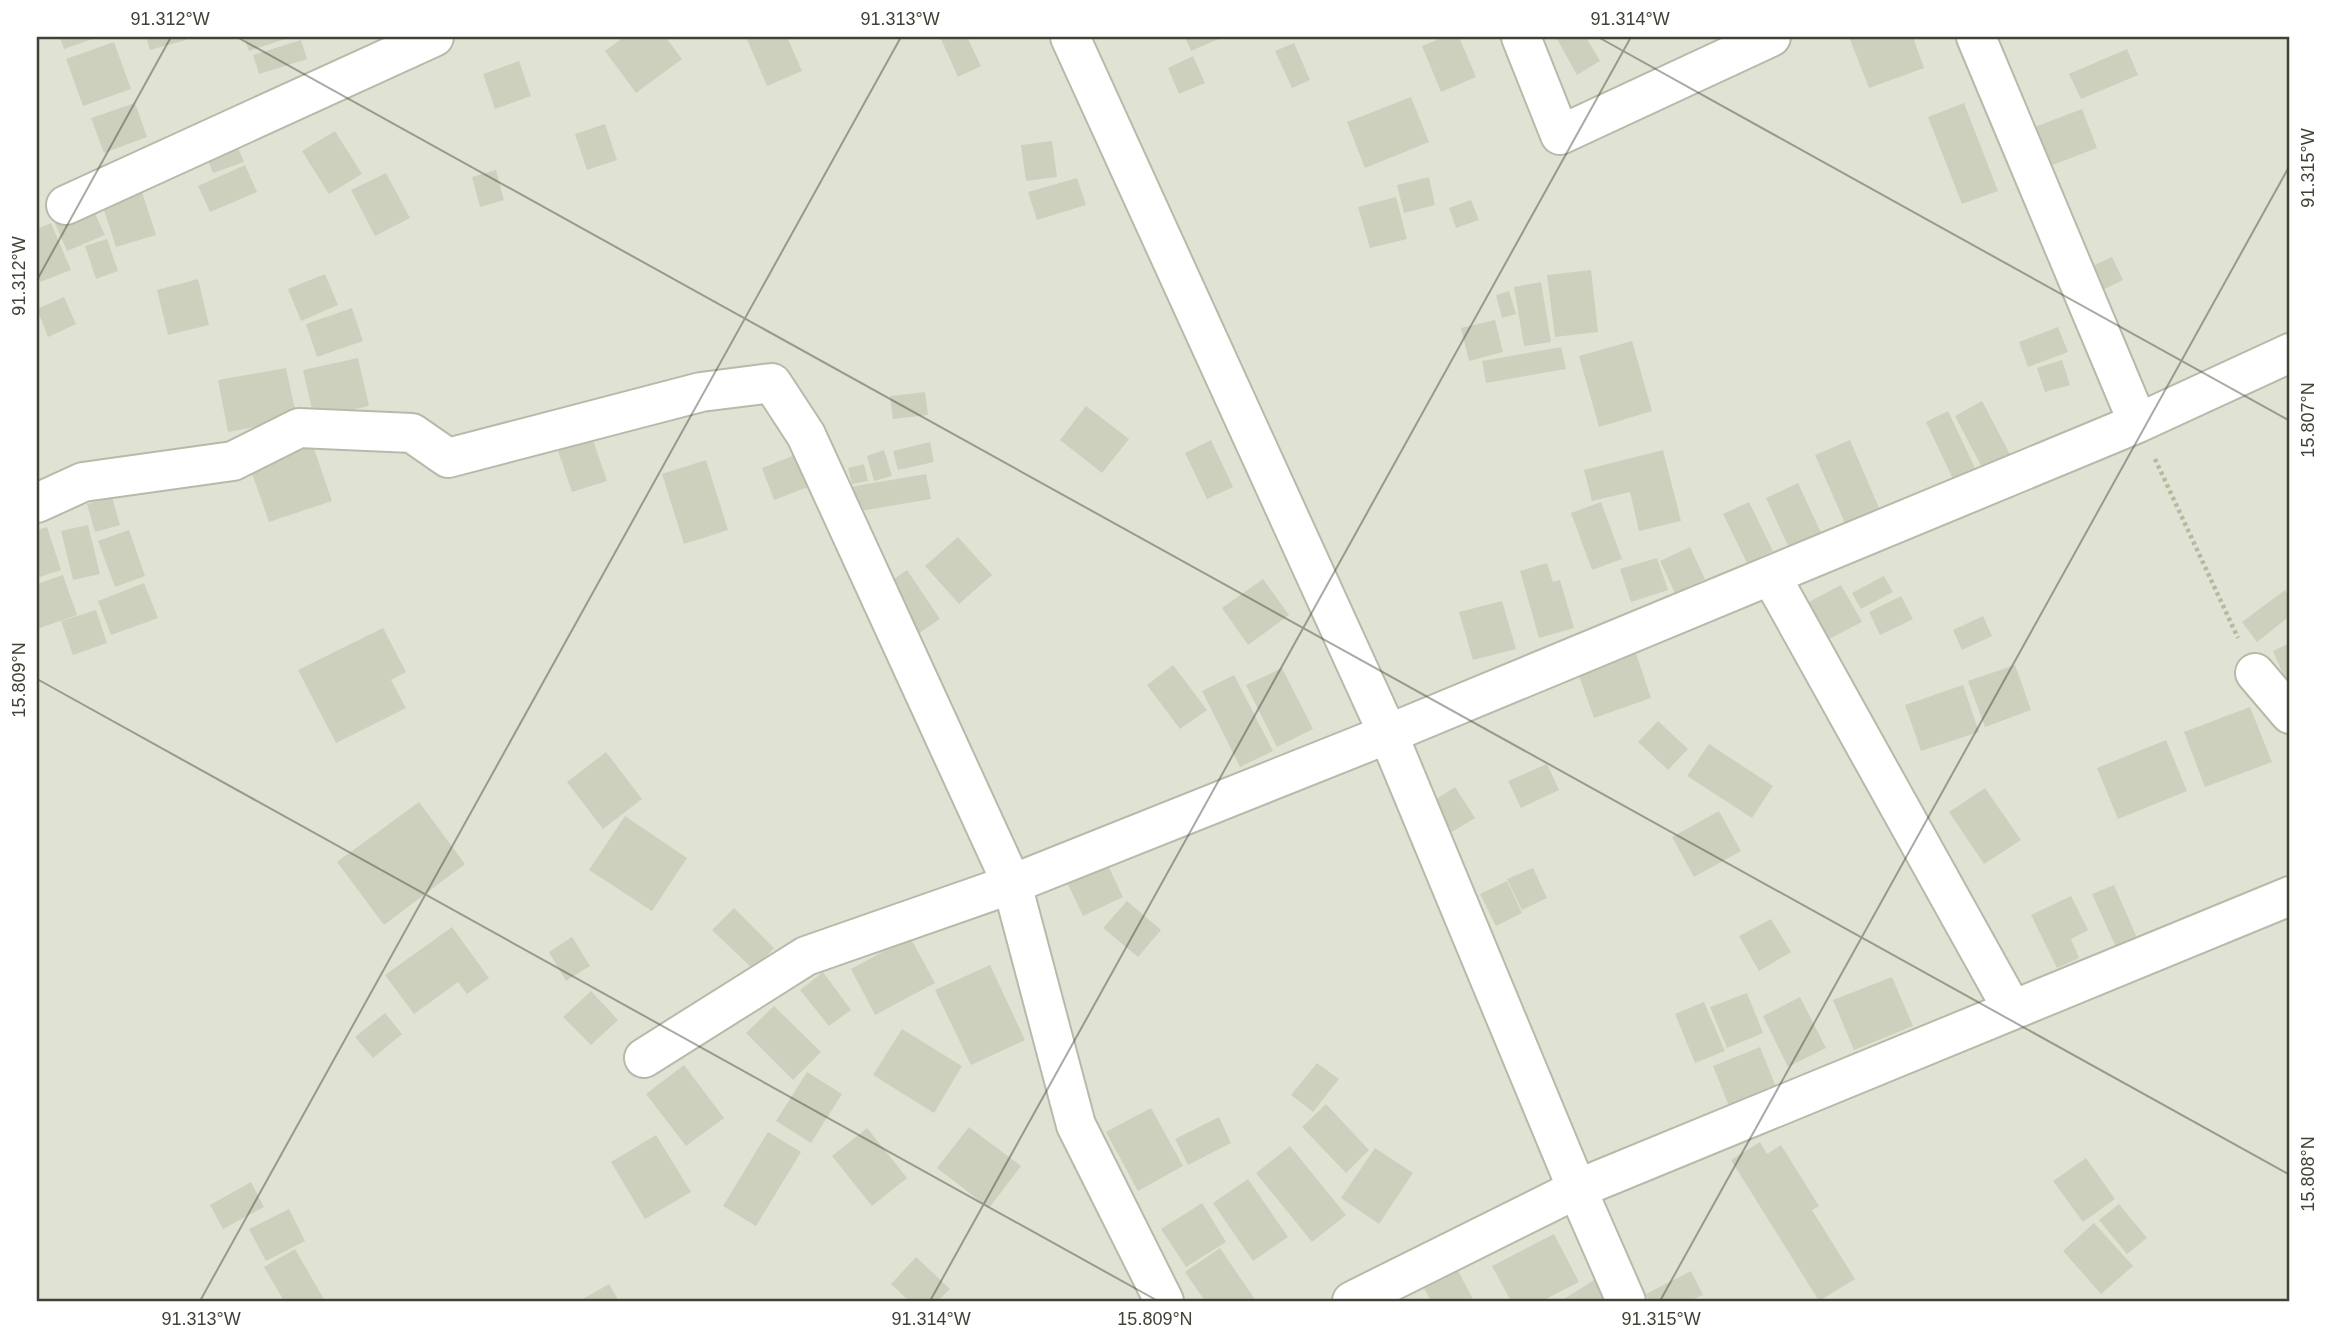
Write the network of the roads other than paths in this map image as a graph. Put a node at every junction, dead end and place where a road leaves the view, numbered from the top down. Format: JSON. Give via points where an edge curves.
{"nodes":[{"id":1,"x":434,"y":37,"type":"edge"},
{"id":2,"x":1070,"y":37,"type":"edge"},
{"id":3,"x":1521,"y":37,"type":"edge"},
{"id":4,"x":1770,"y":37,"type":"edge"},
{"id":5,"x":1976,"y":37,"type":"edge"},
{"id":6,"x":66,"y":205,"type":"dead end"},
{"id":7,"x":2290,"y":354,"type":"edge"},
{"id":8,"x":2138,"y":423,"type":"junction"},
{"id":9,"x":37,"y":503,"type":"edge"},
{"id":10,"x":1771,"y":576,"type":"junction"},
{"id":11,"x":2255,"y":673,"type":"road end"},
{"id":12,"x":2290,"y":714,"type":"edge"},
{"id":13,"x":1388,"y":734,"type":"junction"},
{"id":14,"x":1012,"y":884,"type":"junction"},
{"id":15,"x":2290,"y":897,"type":"edge"},
{"id":16,"x":2012,"y":1009,"type":"junction"},
{"id":17,"x":644,"y":1058,"type":"dead end"},
{"id":18,"x":1577,"y":1189,"type":"junction"},
{"id":19,"x":1164,"y":1301,"type":"edge"},
{"id":20,"x":1352,"y":1301,"type":"edge"},
{"id":21,"x":1626,"y":1301,"type":"edge"}],
"edges":[{"from":1,"to":6,"type":"street"},
{"from":2,"to":13,"type":"street"},
{"from":3,"to":4,"type":"street","via":[[1560,135]]},
{"from":5,"to":8,"type":"street"},
{"from":7,"to":8,"type":"street"},
{"from":8,"to":10,"type":"street"},
{"from":9,"to":14,"type":"street","via":[[83,482],[233,461],[299,428],[412,433],[448,458],[701,392],[772,383],[806,435]]},
{"from":10,"to":13,"type":"street"},
{"from":10,"to":16,"type":"street"},
{"from":11,"to":12,"type":"street"},
{"from":13,"to":14,"type":"street"},
{"from":13,"to":18,"type":"street"},
{"from":14,"to":17,"type":"street","via":[[806,956]]},
{"from":14,"to":19,"type":"street","via":[[1076,1125]]},
{"from":15,"to":16,"type":"street"},
{"from":16,"to":18,"type":"street"},
{"from":18,"to":20,"type":"street"},
{"from":18,"to":21,"type":"street"}]}
